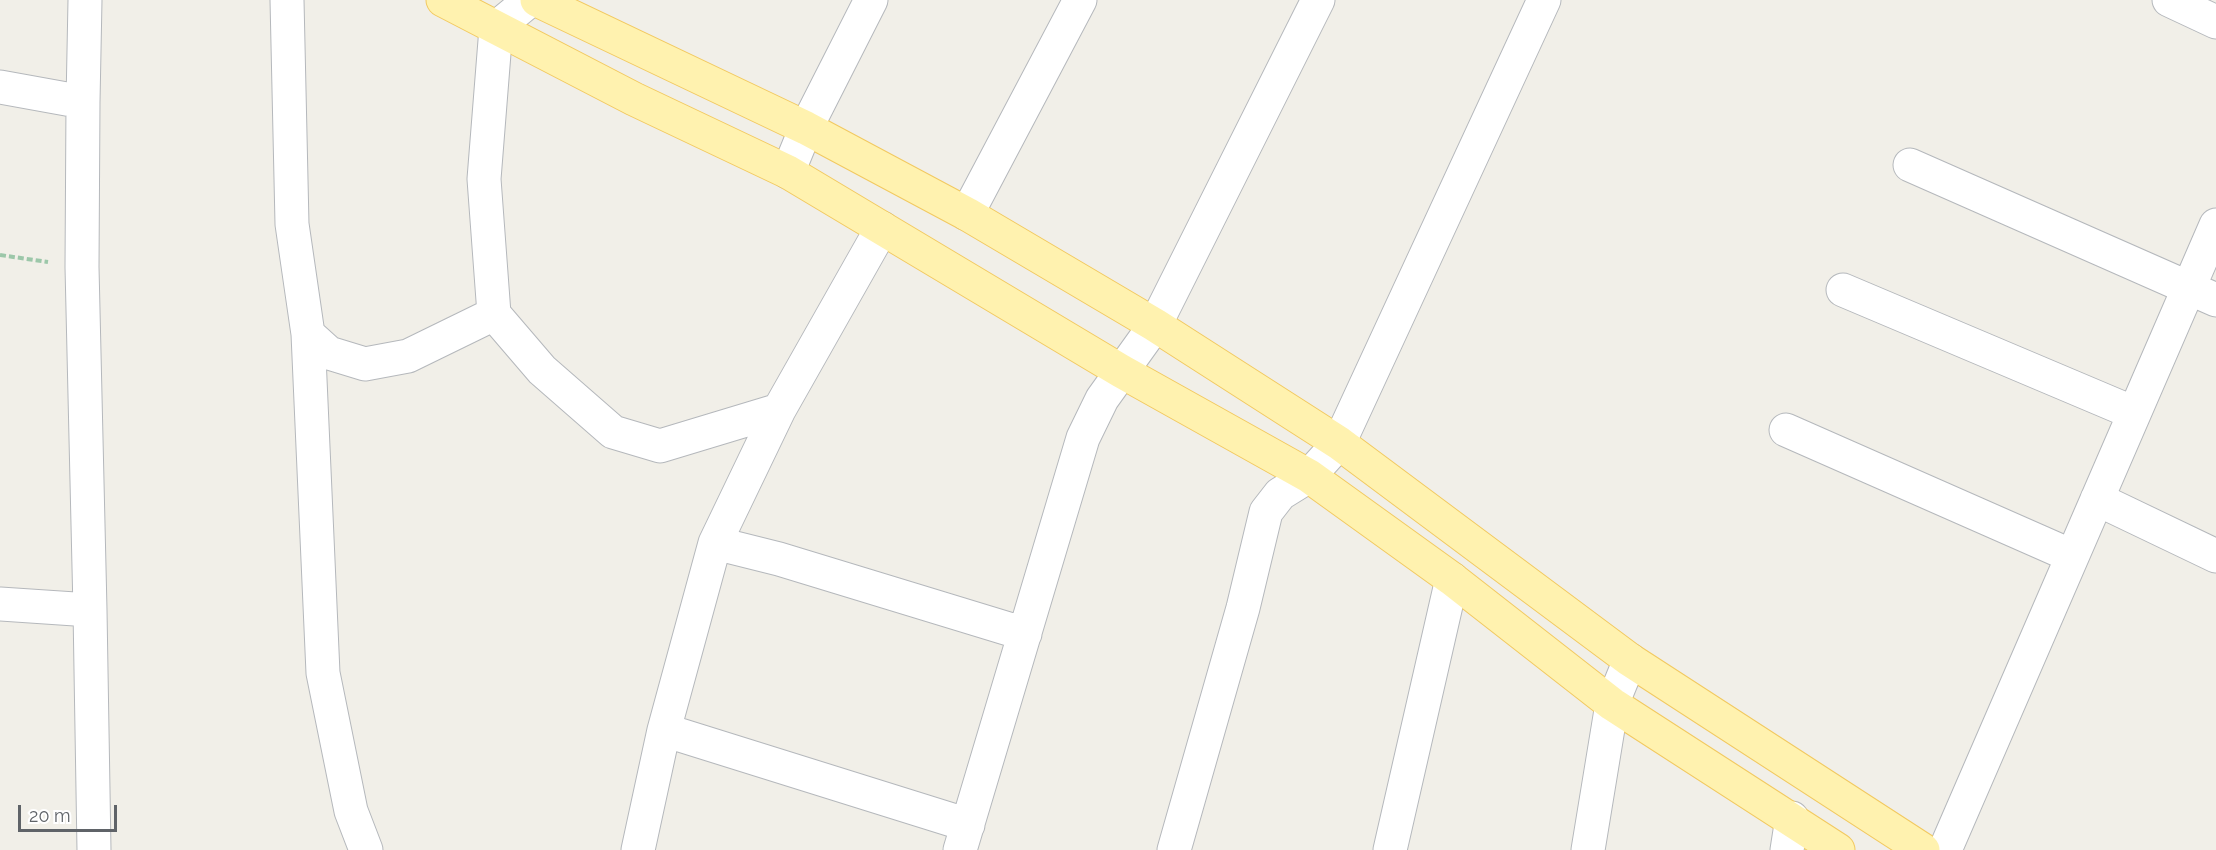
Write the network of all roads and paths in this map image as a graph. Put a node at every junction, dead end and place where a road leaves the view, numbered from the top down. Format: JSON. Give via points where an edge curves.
{"nodes":[{"id":1,"x":85,"y":0,"type":"edge"},
{"id":2,"x":287,"y":0,"type":"edge"},
{"id":3,"x":443,"y":0,"type":"edge"},
{"id":4,"x":530,"y":0,"type":"edge"},
{"id":5,"x":537,"y":0,"type":"edge"},
{"id":6,"x":871,"y":0,"type":"edge"},
{"id":7,"x":1080,"y":0,"type":"edge"},
{"id":8,"x":1318,"y":0,"type":"edge"},
{"id":9,"x":1544,"y":0,"type":"edge"},
{"id":10,"x":2169,"y":0,"type":"edge"},
{"id":11,"x":2216,"y":22,"type":"edge"},
{"id":12,"x":496,"y":27,"type":"junction"},
{"id":13,"x":0,"y":87,"type":"edge"},
{"id":14,"x":83,"y":102,"type":"junction"},
{"id":15,"x":806,"y":128,"type":"junction"},
{"id":16,"x":1910,"y":165,"type":"dead end"},
{"id":17,"x":788,"y":172,"type":"junction"},
{"id":18,"x":967,"y":214,"type":"junction"},
{"id":19,"x":2216,"y":225,"type":"edge"},
{"id":20,"x":882,"y":228,"type":"junction"},
{"id":21,"x":0,"y":255,"type":"edge"},
{"id":22,"x":82,"y":267,"type":"junction"},
{"id":23,"x":1843,"y":290,"type":"dead end"},
{"id":24,"x":2202,"y":294,"type":"edge"},
{"id":25,"x":494,"y":314,"type":"junction"},
{"id":26,"x":1155,"y":325,"type":"junction"},
{"id":27,"x":308,"y":334,"type":"junction"},
{"id":28,"x":1121,"y":371,"type":"junction"},
{"id":29,"x":779,"y":410,"type":"junction"},
{"id":30,"x":2134,"y":413,"type":"junction"},
{"id":31,"x":1786,"y":430,"type":"dead end"},
{"id":32,"x":1339,"y":443,"type":"junction"},
{"id":33,"x":1309,"y":476,"type":"junction"},
{"id":34,"x":2097,"y":499,"type":"junction"},
{"id":35,"x":715,"y":543,"type":"junction"},
{"id":36,"x":2072,"y":556,"type":"junction"},
{"id":37,"x":2216,"y":556,"type":"edge"},
{"id":38,"x":1452,"y":579,"type":"junction"},
{"id":39,"x":0,"y":604,"type":"edge"},
{"id":40,"x":90,"y":610,"type":"junction"},
{"id":41,"x":1024,"y":634,"type":"junction"},
{"id":42,"x":1630,"y":660,"type":"junction"},
{"id":43,"x":1612,"y":704,"type":"junction"},
{"id":44,"x":664,"y":730,"type":"junction"},
{"id":45,"x":1792,"y":818,"type":"junction"},
{"id":46,"x":964,"y":838,"type":"edge"},
{"id":47,"x":94,"y":850,"type":"edge"},
{"id":48,"x":366,"y":850,"type":"edge"},
{"id":49,"x":638,"y":850,"type":"edge"},
{"id":50,"x":1174,"y":850,"type":"edge"},
{"id":51,"x":1389,"y":850,"type":"edge"},
{"id":52,"x":1588,"y":850,"type":"edge"},
{"id":53,"x":1788,"y":850,"type":"edge"},
{"id":54,"x":1838,"y":850,"type":"edge"},
{"id":55,"x":1923,"y":850,"type":"edge"},
{"id":56,"x":1945,"y":850,"type":"edge"}],
"edges":[{"from":1,"to":14,"type":"street"},
{"from":2,"to":27,"type":"street","via":[[292,224]]},
{"from":3,"to":12,"type":"main road"},
{"from":4,"to":12,"type":"street"},
{"from":5,"to":15,"type":"main road"},
{"from":6,"to":15,"type":"street"},
{"from":7,"to":18,"type":"street"},
{"from":8,"to":26,"type":"street"},
{"from":9,"to":32,"type":"street"},
{"from":10,"to":11,"type":"street"},
{"from":12,"to":17,"type":"main road","via":[[634,99]]},
{"from":12,"to":25,"type":"street","via":[[484,178]]},
{"from":13,"to":14,"type":"street"},
{"from":14,"to":22,"type":"street"},
{"from":15,"to":17,"type":"street"},
{"from":15,"to":18,"type":"main road"},
{"from":16,"to":24,"type":"street"},
{"from":17,"to":20,"type":"main road"},
{"from":18,"to":26,"type":"main road"},
{"from":19,"to":24,"type":"street"},
{"from":20,"to":28,"type":"main road"},
{"from":20,"to":29,"type":"street"},
{"from":21,"to":22,"type":"path"},
{"from":22,"to":40,"type":"street"},
{"from":23,"to":30,"type":"street"},
{"from":24,"to":30,"type":"street"},
{"from":25,"to":27,"type":"street","via":[[408,356],[365,364],[329,353]]},
{"from":25,"to":29,"type":"street","via":[[542,370],[613,432],[660,446]]},
{"from":26,"to":28,"type":"street"},
{"from":26,"to":32,"type":"main road"},
{"from":27,"to":48,"type":"street","via":[[324,673],[351,811]]},
{"from":28,"to":33,"type":"main road"},
{"from":28,"to":41,"type":"street","via":[[1083,438]]},
{"from":29,"to":35,"type":"street"},
{"from":30,"to":34,"type":"street"},
{"from":31,"to":36,"type":"street"},
{"from":32,"to":33,"type":"street"},
{"from":32,"to":42,"type":"main road"},
{"from":33,"to":38,"type":"main road"},
{"from":33,"to":50,"type":"street","via":[[1280,494],[1266,512],[1243,608]]},
{"from":34,"to":36,"type":"street"},
{"from":34,"to":37,"type":"street"},
{"from":35,"to":41,"type":"street"},
{"from":35,"to":44,"type":"street"},
{"from":36,"to":56,"type":"street"},
{"from":38,"to":43,"type":"main road"},
{"from":38,"to":51,"type":"street"},
{"from":39,"to":40,"type":"street"},
{"from":40,"to":47,"type":"street"},
{"from":41,"to":46,"type":"street"},
{"from":42,"to":43,"type":"street"},
{"from":42,"to":55,"type":"main road"},
{"from":43,"to":45,"type":"main road"},
{"from":43,"to":52,"type":"street"},
{"from":44,"to":46,"type":"street"},
{"from":44,"to":49,"type":"street"},
{"from":45,"to":53,"type":"street"},
{"from":45,"to":54,"type":"main road"}]}
